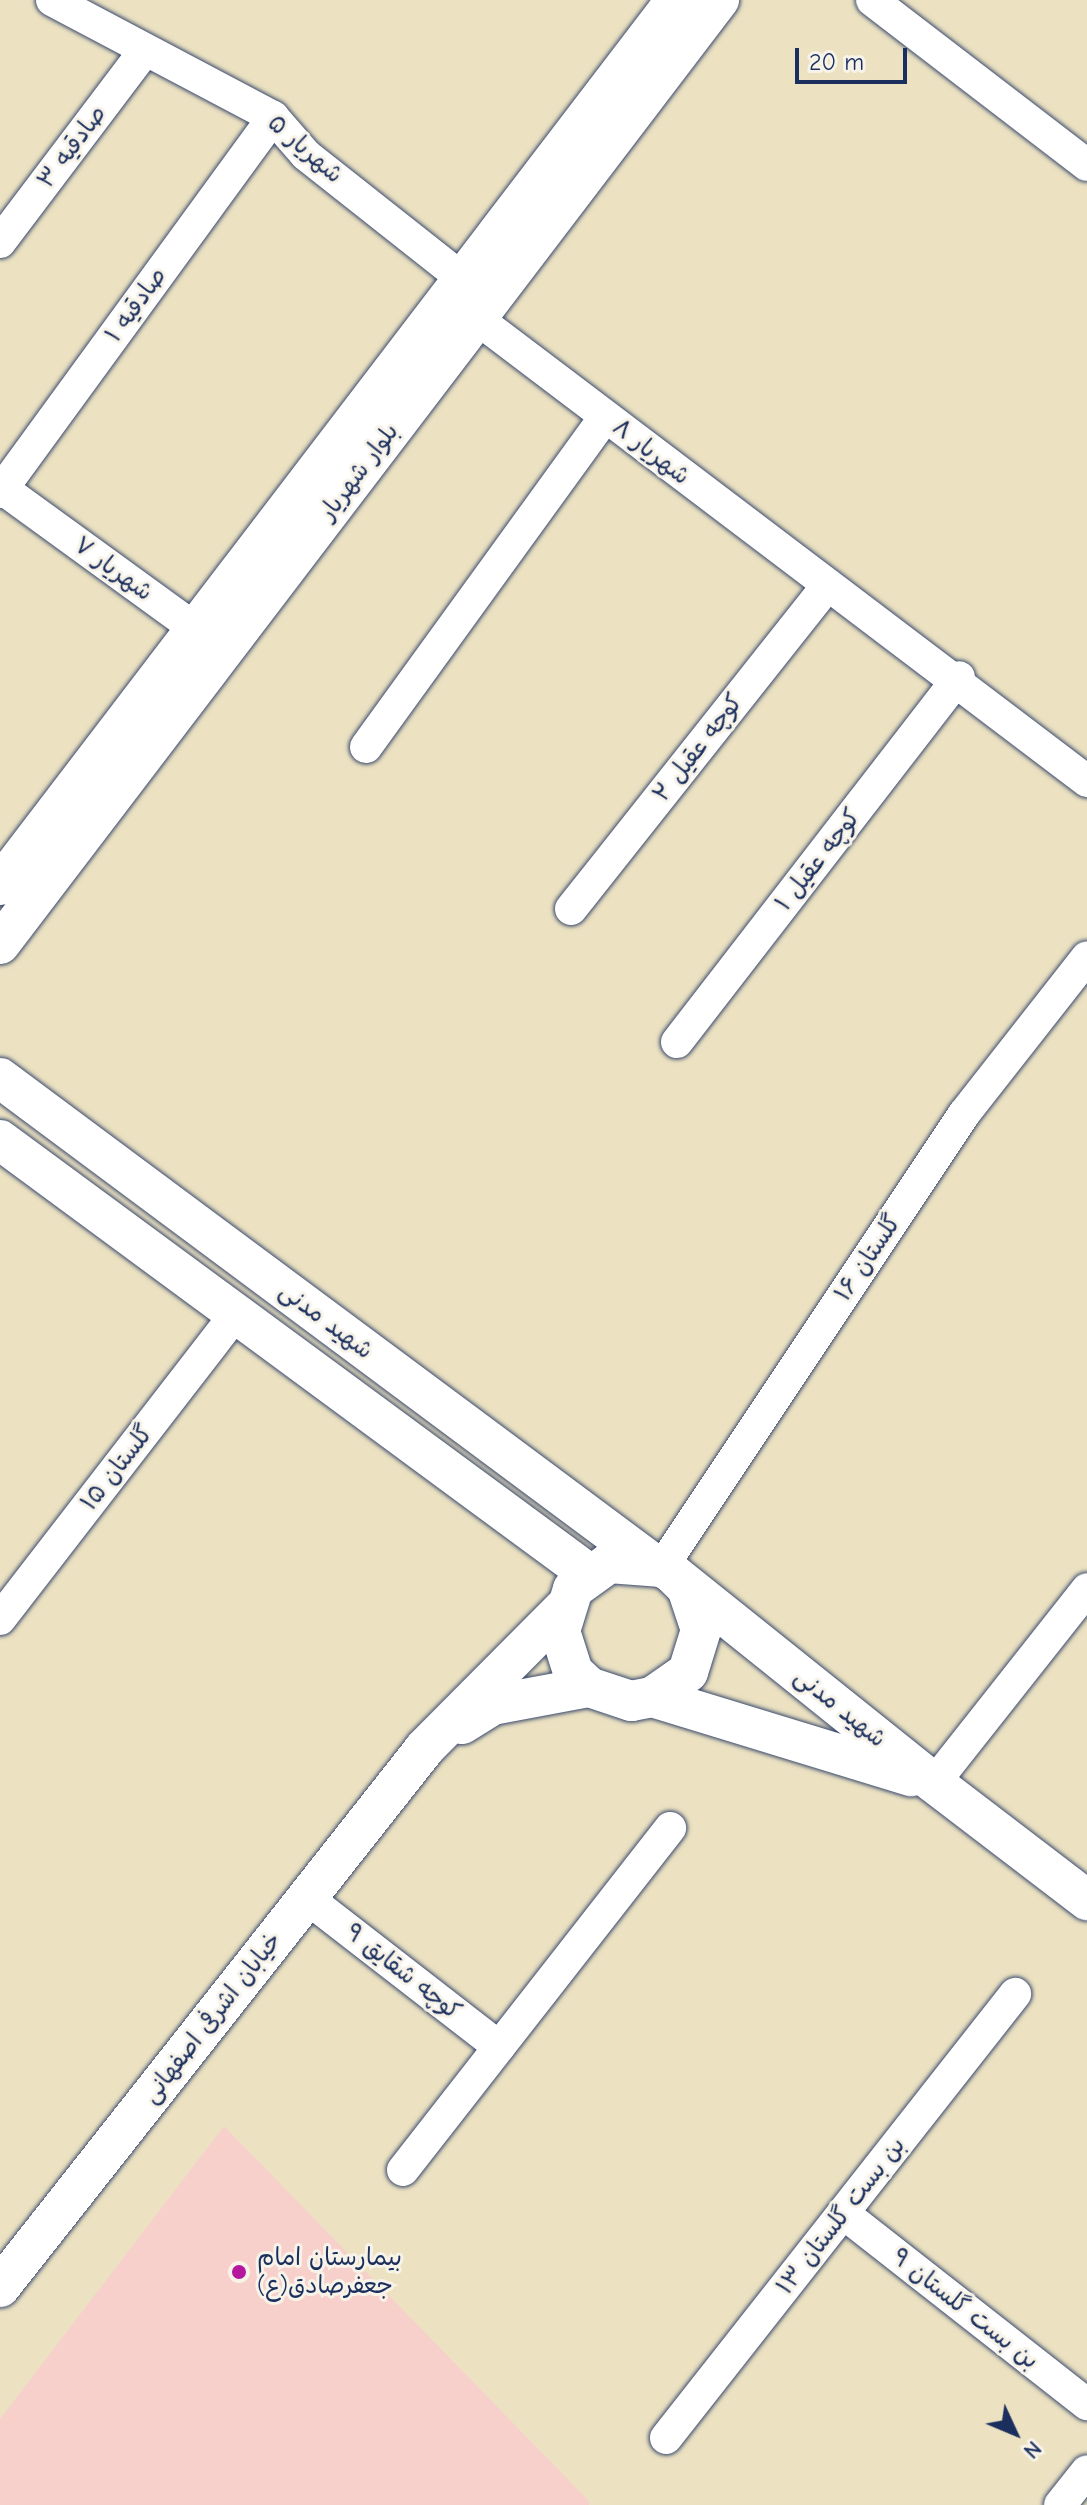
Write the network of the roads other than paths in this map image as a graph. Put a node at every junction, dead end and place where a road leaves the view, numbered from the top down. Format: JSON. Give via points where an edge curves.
{"nodes":[{"id":1,"x":52,"y":0,"type":"edge"},
{"id":2,"x":676,"y":0,"type":"edge"},
{"id":3,"x":719,"y":0,"type":"edge"},
{"id":4,"x":872,"y":0,"type":"edge"},
{"id":5,"x":910,"y":11,"type":"edge"},
{"id":6,"x":143,"y":53,"type":"junction"},
{"id":7,"x":273,"y":117,"type":"junction"},
{"id":8,"x":1087,"y":165,"type":"edge"},
{"id":9,"x":0,"y":242,"type":"edge"},
{"id":10,"x":463,"y":279,"type":"junction"},
{"id":11,"x":476,"y":318,"type":"junction"},
{"id":12,"x":605,"y":417,"type":"junction"},
{"id":13,"x":1,"y":491,"type":"edge"},
{"id":14,"x":826,"y":587,"type":"junction"},
{"id":15,"x":210,"y":639,"type":"junction"},
{"id":16,"x":959,"y":677,"type":"junction"},
{"id":17,"x":366,"y":747,"type":"dead end"},
{"id":18,"x":1087,"y":781,"type":"edge"},
{"id":19,"x":6,"y":907,"type":"edge"},
{"id":20,"x":571,"y":909,"type":"dead end"},
{"id":21,"x":1087,"y":957,"type":"edge"},
{"id":22,"x":677,"y":1042,"type":"dead end"},
{"id":23,"x":0,"y":1078,"type":"edge"},
{"id":24,"x":0,"y":1140,"type":"edge"},
{"id":25,"x":233,"y":1318,"type":"junction"},
{"id":26,"x":662,"y":1568,"type":"junction"},
{"id":27,"x":589,"y":1574,"type":"junction"},
{"id":28,"x":1087,"y":1589,"type":"edge"},
{"id":29,"x":563,"y":1609,"type":"junction"},
{"id":30,"x":0,"y":1619,"type":"edge"},
{"id":31,"x":589,"y":1687,"type":"junction"},
{"id":32,"x":652,"y":1697,"type":"junction"},
{"id":33,"x":425,"y":1748,"type":"junction"},
{"id":34,"x":934,"y":1783,"type":"junction"},
{"id":35,"x":670,"y":1828,"type":"dead end"},
{"id":36,"x":307,"y":1898,"type":"junction"},
{"id":37,"x":1087,"y":1900,"type":"edge"},
{"id":38,"x":1015,"y":1994,"type":"dead end"},
{"id":39,"x":499,"y":2047,"type":"junction"},
{"id":40,"x":403,"y":2170,"type":"dead end"},
{"id":41,"x":843,"y":2213,"type":"junction"},
{"id":42,"x":0,"y":2287,"type":"edge"},
{"id":43,"x":1087,"y":2404,"type":"edge"},
{"id":44,"x":666,"y":2438,"type":"dead end"},
{"id":45,"x":1087,"y":2471,"type":"edge"},
{"id":46,"x":1060,"y":2505,"type":"edge"}],
"edges":[{"from":1,"to":6,"type":"street","name":"شهریار ۵"},
{"from":2,"to":10,"type":"street","name":"بلوار شهریار"},
{"from":3,"to":11,"type":"street","name":"بلوار شهریار"},
{"from":4,"to":5,"type":"street"},
{"from":5,"to":8,"type":"street"},
{"from":6,"to":7,"type":"street","name":"شهریار ۵"},
{"from":6,"to":9,"type":"street","name":"صادقیه ۳"},
{"from":7,"to":10,"type":"street","name":"شهریار ۵","via":[[306,155]]},
{"from":7,"to":13,"type":"street","name":"صادقیه ۱"},
{"from":10,"to":11,"type":"street"},
{"from":10,"to":15,"type":"street","name":"بلوار شهریار"},
{"from":11,"to":12,"type":"street","name":"شهریار ۸"},
{"from":11,"to":15,"type":"street","name":"بلوار شهریار"},
{"from":12,"to":14,"type":"street","name":"شهریار ۸"},
{"from":12,"to":17,"type":"street"},
{"from":13,"to":15,"type":"street","name":"شهریار ۷"},
{"from":14,"to":16,"type":"street","name":"شهریار ۸"},
{"from":14,"to":20,"type":"street","name":"کوچه عقیل ۲"},
{"from":15,"to":19,"type":"street","name":"بلوار شهریار"},
{"from":16,"to":18,"type":"street","name":"شهریار ۸"},
{"from":16,"to":22,"type":"street","name":"کوچه عقیل ۱"},
{"from":21,"to":26,"type":"street","name":"گلستان ۱۶","via":[[964,1114]]},
{"from":23,"to":26,"type":"street","name":"شهید مدنی"},
{"from":24,"to":25,"type":"street","name":"شهید مدنی"},
{"from":25,"to":27,"type":"street","name":"شهید مدنی"},
{"from":25,"to":30,"type":"street","name":"گلستان ۱۵"},
{"from":26,"to":27,"type":"street","via":[[619,1561]]},
{"from":26,"to":32,"type":"street","via":[[687,1588],[701,1630],[688,1672]]},
{"from":26,"to":34,"type":"street","name":"شهید مدنی"},
{"from":27,"to":29,"type":"street"},
{"from":28,"to":34,"type":"street"},
{"from":29,"to":31,"type":"street","via":[[563,1653]]},
{"from":29,"to":33,"type":"street","name":"خیابان اشرفی اصفهانی"},
{"from":31,"to":32,"type":"street","via":[[631,1701]]},
{"from":31,"to":33,"type":"street","name":"خیابان اشرفی اصفهانی","via":[[492,1705]]},
{"from":32,"to":34,"type":"street","name":"شهید مدنی"},
{"from":33,"to":36,"type":"street","name":"خیابان اشرفی اصفهانی"},
{"from":34,"to":37,"type":"street","name":"شهید مدنی"},
{"from":35,"to":39,"type":"street"},
{"from":36,"to":39,"type":"street","name":"کوچه شقایق ۹"},
{"from":36,"to":42,"type":"street","name":"خیابان اشرفی اصفهانی"},
{"from":38,"to":41,"type":"street","name":"بن بست گلستان ۱۳"},
{"from":39,"to":40,"type":"street"},
{"from":41,"to":43,"type":"street","name":"بن بست گلستان ۹"},
{"from":41,"to":44,"type":"street","name":"بن بست گلستان ۱۳"},
{"from":45,"to":46,"type":"street"}]}
